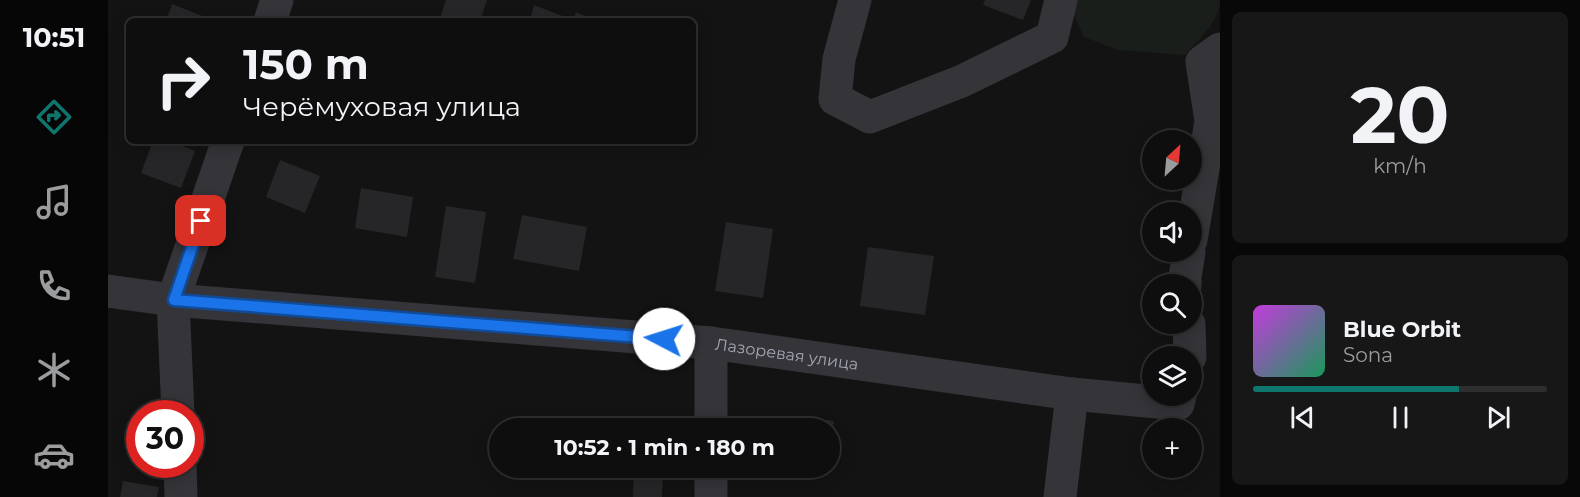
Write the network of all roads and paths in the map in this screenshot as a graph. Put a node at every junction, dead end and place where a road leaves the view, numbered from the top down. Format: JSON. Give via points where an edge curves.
{"nodes":[{"id":1,"x":277,"y":0,"type":"edge"},
{"id":2,"x":855,"y":0,"type":"edge"},
{"id":3,"x":1062,"y":0,"type":"edge"},
{"id":4,"x":271,"y":18,"type":"edge"},
{"id":5,"x":1220,"y":49,"type":"edge"},
{"id":6,"x":227,"y":144,"type":"edge"},
{"id":7,"x":1197,"y":202,"type":"edge"},
{"id":8,"x":108,"y":291,"type":"edge"},
{"id":9,"x":174,"y":300,"type":"junction"},
{"id":10,"x":711,"y":343,"type":"junction"},
{"id":11,"x":1072,"y":394,"type":"junction"},
{"id":12,"x":1142,"y":398,"type":"edge"},
{"id":13,"x":178,"y":400,"type":"edge"},
{"id":14,"x":711,"y":418,"type":"edge"},
{"id":15,"x":180,"y":478,"type":"edge"},
{"id":16,"x":711,"y":478,"type":"edge"},
{"id":17,"x":181,"y":497,"type":"edge"},
{"id":18,"x":711,"y":497,"type":"edge"},
{"id":19,"x":1060,"y":497,"type":"edge"}],
"edges":[{"from":1,"to":4,"type":"street"},
{"from":2,"to":3,"type":"street","via":[[839,59],[835,99],[870,117],[962,81],[1052,37]]},
{"from":5,"to":7,"type":"street","via":[[1202,62],[1211,121]]},
{"from":6,"to":9,"type":"street"},
{"from":8,"to":9,"type":"street","name":"Лазоревая улица"},
{"from":9,"to":10,"type":"street","name":"Лазоревая улица"},
{"from":9,"to":13,"type":"street"},
{"from":10,"to":11,"type":"street","name":"Лазоревая улица"},
{"from":10,"to":14,"type":"street"},
{"from":11,"to":12,"type":"street","name":"Лазоревая улица"},
{"from":11,"to":19,"type":"street"},
{"from":15,"to":17,"type":"street"},
{"from":16,"to":18,"type":"street"}]}
